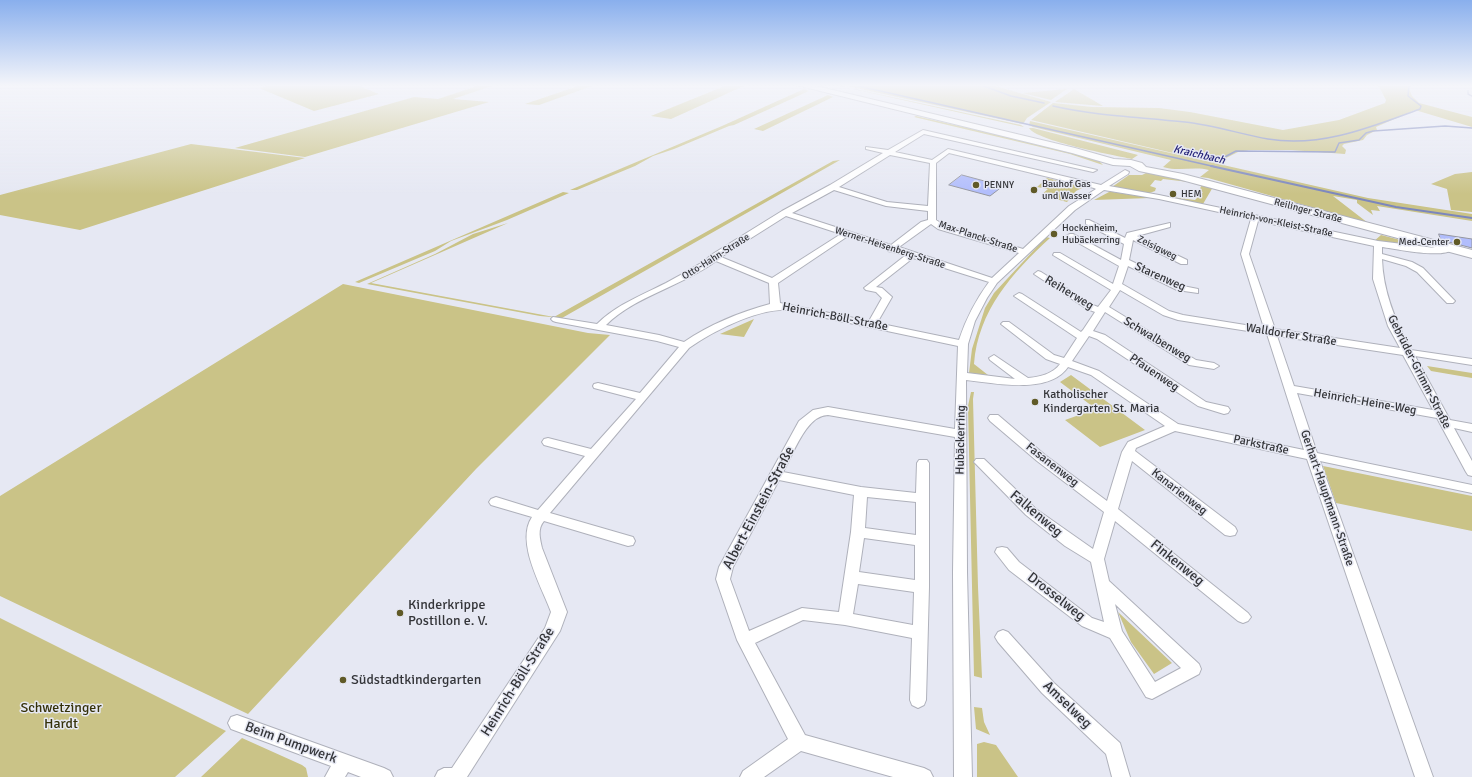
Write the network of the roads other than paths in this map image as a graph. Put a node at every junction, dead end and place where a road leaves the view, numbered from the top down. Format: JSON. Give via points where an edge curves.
{"nodes":[{"id":1,"x":949,"y":121,"type":"edge"},
{"id":2,"x":961,"y":141,"type":"junction"},
{"id":3,"x":868,"y":148,"type":"dead end"},
{"id":4,"x":948,"y":152,"type":"junction"},
{"id":5,"x":890,"y":153,"type":"junction"},
{"id":6,"x":1026,"y":156,"type":"junction"},
{"id":7,"x":933,"y":162,"type":"junction"},
{"id":8,"x":1113,"y":162,"type":"junction"},
{"id":9,"x":1013,"y":168,"type":"junction"},
{"id":10,"x":1143,"y":169,"type":"junction"},
{"id":11,"x":1093,"y":170,"type":"dead end"},
{"id":12,"x":1125,"y":172,"type":"junction"},
{"id":13,"x":833,"y":187,"type":"junction"},
{"id":14,"x":1103,"y":188,"type":"junction"},
{"id":15,"x":931,"y":209,"type":"junction"},
{"id":16,"x":785,"y":213,"type":"junction"},
{"id":17,"x":1255,"y":218,"type":"junction"},
{"id":18,"x":932,"y":221,"type":"junction"},
{"id":19,"x":1088,"y":222,"type":"dead end"},
{"id":20,"x":1167,"y":225,"type":"dead end"},
{"id":21,"x":846,"y":234,"type":"junction"},
{"id":22,"x":1070,"y":236,"type":"dead end"},
{"id":23,"x":1129,"y":239,"type":"junction"},
{"id":24,"x":1378,"y":244,"type":"junction"},
{"id":25,"x":1449,"y":248,"type":"junction"},
{"id":26,"x":891,"y":249,"type":"junction"},
{"id":27,"x":1024,"y":252,"type":"junction"},
{"id":28,"x":1472,"y":254,"type":"edge"},
{"id":29,"x":911,"y":255,"type":"junction"},
{"id":30,"x":1057,"y":255,"type":"dead end"},
{"id":31,"x":1378,"y":255,"type":"junction"},
{"id":32,"x":714,"y":257,"type":"junction"},
{"id":33,"x":1184,"y":262,"type":"dead end"},
{"id":34,"x":1124,"y":263,"type":"junction"},
{"id":35,"x":1038,"y":274,"type":"dead end"},
{"id":36,"x":994,"y":281,"type":"junction"},
{"id":37,"x":773,"y":282,"type":"junction"},
{"id":38,"x":1117,"y":287,"type":"junction"},
{"id":39,"x":1195,"y":291,"type":"dead end"},
{"id":40,"x":1019,"y":296,"type":"dead end"},
{"id":41,"x":1450,"y":301,"type":"dead end"},
{"id":42,"x":775,"y":306,"type":"junction"},
{"id":43,"x":1101,"y":309,"type":"junction"},
{"id":44,"x":556,"y":319,"type":"dead end"},
{"id":45,"x":872,"y":324,"type":"junction"},
{"id":46,"x":1006,"y":324,"type":"dead end"},
{"id":47,"x":599,"y":327,"type":"junction"},
{"id":48,"x":1272,"y":332,"type":"junction"},
{"id":49,"x":1084,"y":334,"type":"junction"},
{"id":50,"x":963,"y":344,"type":"junction"},
{"id":51,"x":685,"y":346,"type":"junction"},
{"id":52,"x":1407,"y":353,"type":"junction"},
{"id":53,"x":994,"y":358,"type":"dead end"},
{"id":54,"x":1066,"y":362,"type":"junction"},
{"id":55,"x":1472,"y":362,"type":"edge"},
{"id":56,"x":1214,"y":366,"type":"dead end"},
{"id":57,"x":961,"y":376,"type":"junction"},
{"id":58,"x":1027,"y":382,"type":"junction"},
{"id":59,"x":598,"y":386,"type":"dead end"},
{"id":60,"x":1291,"y":389,"type":"junction"},
{"id":61,"x":643,"y":397,"type":"junction"},
{"id":62,"x":1224,"y":410,"type":"dead end"},
{"id":63,"x":994,"y":418,"type":"dead end"},
{"id":64,"x":1443,"y":419,"type":"junction"},
{"id":65,"x":1174,"y":427,"type":"junction"},
{"id":66,"x":1472,"y":428,"type":"edge"},
{"id":67,"x":961,"y":434,"type":"junction"},
{"id":68,"x":548,"y":442,"type":"dead end"},
{"id":69,"x":1128,"y":452,"type":"junction"},
{"id":70,"x":594,"y":454,"type":"junction"},
{"id":71,"x":1313,"y":456,"type":"junction"},
{"id":72,"x":980,"y":462,"type":"dead end"},
{"id":73,"x":923,"y":463,"type":"dead end"},
{"id":74,"x":1472,"y":472,"type":"edge"},
{"id":75,"x":775,"y":475,"type":"junction"},
{"id":76,"x":1472,"y":489,"type":"edge"},
{"id":77,"x":861,"y":492,"type":"junction"},
{"id":78,"x":922,"y":498,"type":"junction"},
{"id":79,"x":496,"y":502,"type":"dead end"},
{"id":80,"x":1110,"y":510,"type":"junction"},
{"id":81,"x":540,"y":516,"type":"junction"},
{"id":82,"x":1230,"y":531,"type":"dead end"},
{"id":83,"x":858,"y":532,"type":"junction"},
{"id":84,"x":628,"y":541,"type":"dead end"},
{"id":85,"x":922,"y":541,"type":"junction"},
{"id":86,"x":1002,"y":552,"type":"dead end"},
{"id":87,"x":1098,"y":559,"type":"junction"},
{"id":88,"x":851,"y":577,"type":"junction"},
{"id":89,"x":1103,"y":584,"type":"junction"},
{"id":90,"x":922,"y":587,"type":"junction"},
{"id":91,"x":1243,"y":617,"type":"dead end"},
{"id":92,"x":845,"y":619,"type":"junction"},
{"id":93,"x":921,"y":633,"type":"junction"},
{"id":94,"x":1115,"y":633,"type":"junction"},
{"id":95,"x":1003,"y":637,"type":"dead end"},
{"id":96,"x":745,"y":640,"type":"junction"},
{"id":97,"x":918,"y":700,"type":"dead end"},
{"id":98,"x":237,"y":723,"type":"dead end"},
{"id":99,"x":799,"y":742,"type":"junction"},
{"id":100,"x":346,"y":762,"type":"junction"},
{"id":101,"x":334,"y":777,"type":"edge"},
{"id":102,"x":384,"y":777,"type":"edge"},
{"id":103,"x":444,"y":777,"type":"edge"},
{"id":104,"x":457,"y":777,"type":"edge"},
{"id":105,"x":748,"y":777,"type":"edge"},
{"id":106,"x":924,"y":777,"type":"edge"},
{"id":107,"x":963,"y":777,"type":"edge"},
{"id":108,"x":1121,"y":777,"type":"edge"},
{"id":109,"x":1424,"y":777,"type":"edge"}],
"edges":[{"from":1,"to":8,"type":"main road"},
{"from":2,"to":4,"type":"street"},
{"from":2,"to":5,"type":"street","name":"Otto-Hahn-Straße","via":[[923,132]]},
{"from":2,"to":6,"type":"street","name":"Otto-Hahn-Straße"},
{"from":3,"to":5,"type":"street"},
{"from":4,"to":7,"type":"street"},
{"from":4,"to":9,"type":"street"},
{"from":5,"to":7,"type":"street"},
{"from":5,"to":13,"type":"street","name":"Otto-Hahn-Straße"},
{"from":6,"to":9,"type":"street"},
{"from":6,"to":11,"type":"street","name":"Otto-Hahn-Straße"},
{"from":7,"to":15,"type":"street","name":"Max-Planck-Straße"},
{"from":8,"to":10,"type":"main road","name":"Reilinger Straße","via":[[1131,163]]},
{"from":8,"to":12,"type":"main road","via":[[1110,164],[1111,167]]},
{"from":9,"to":14,"type":"street"},
{"from":10,"to":12,"type":"main road","name":"Reilinger Straße","via":[[1138,173]]},
{"from":10,"to":25,"type":"main road","name":"Reilinger Straße","via":[[1179,176]]},
{"from":12,"to":14,"type":"street","name":"Hubäckerring"},
{"from":13,"to":15,"type":"street","via":[[886,204]]},
{"from":13,"to":16,"type":"street","name":"Otto-Hahn-Straße"},
{"from":14,"to":17,"type":"street","name":"Heinrich-von-Kleist-Straße"},
{"from":14,"to":27,"type":"street","name":"Hubäckerring","via":[[1072,208]]},
{"from":15,"to":18,"type":"street","name":"Max-Planck-Straße"},
{"from":16,"to":21,"type":"street","name":"Werner-Heisenberg-Straße"},
{"from":16,"to":32,"type":"street","name":"Otto-Hahn-Straße"},
{"from":17,"to":24,"type":"street","name":"Heinrich-von-Kleist-Straße"},
{"from":17,"to":48,"type":"street","name":"Gerhart-Hauptmann-Straße","via":[[1245,254]]},
{"from":18,"to":26,"type":"street","name":"Max-Planck-Straße","via":[[924,224]]},
{"from":18,"to":27,"type":"street","name":"Max-Planck-Straße","via":[[941,227]]},
{"from":19,"to":23,"type":"street","name":"Zeisigweg"},
{"from":20,"to":23,"type":"street"},
{"from":21,"to":26,"type":"street","name":"Werner-Heisenberg-Straße"},
{"from":21,"to":37,"type":"street"},
{"from":22,"to":34,"type":"street","name":"Starenweg"},
{"from":23,"to":33,"type":"street","name":"Zeisigweg"},
{"from":23,"to":34,"type":"street"},
{"from":24,"to":25,"type":"street","name":"Heinrich-von-Kleist-Straße","via":[[1435,251],[1446,251]]},
{"from":24,"to":31,"type":"street","name":"Gebrüder-Grimm-Straße"},
{"from":25,"to":28,"type":"main road","name":"Reilinger Straße"},
{"from":26,"to":29,"type":"street","name":"Werner-Heisenberg-Straße"},
{"from":27,"to":36,"type":"street","name":"Hubäckerring"},
{"from":29,"to":36,"type":"street","name":"Werner-Heisenberg-Straße"},
{"from":29,"to":45,"type":"street","via":[[869,288],[879,290],[886,297]]},
{"from":30,"to":38,"type":"street","name":"Walldorfer Straße"},
{"from":31,"to":41,"type":"street","via":[[1420,270]]},
{"from":31,"to":52,"type":"street","name":"Gebrüder-Grimm-Straße","via":[[1378,279],[1393,326]]},
{"from":32,"to":37,"type":"street"},
{"from":32,"to":47,"type":"street","name":"Otto-Hahn-Straße","via":[[669,286],[646,295],[609,317]]},
{"from":34,"to":38,"type":"street"},
{"from":34,"to":39,"type":"street","name":"Starenweg","via":[[1180,288]]},
{"from":35,"to":43,"type":"street","name":"Reiherweg","via":[[1090,307]]},
{"from":36,"to":50,"type":"street","name":"Hubäckerring","via":[[970,321]]},
{"from":37,"to":42,"type":"street"},
{"from":38,"to":43,"type":"street"},
{"from":38,"to":48,"type":"street","name":"Walldorfer Straße","via":[[1176,316]]},
{"from":40,"to":49,"type":"street","name":"Pfauenweg"},
{"from":42,"to":45,"type":"street","name":"Heinrich-Böll-Straße"},
{"from":42,"to":51,"type":"street","name":"Heinrich-Böll-Straße","via":[[705,332]]},
{"from":43,"to":49,"type":"street"},
{"from":43,"to":56,"type":"street","name":"Schwalbenweg","via":[[1193,363]]},
{"from":44,"to":47,"type":"street"},
{"from":45,"to":50,"type":"street","name":"Heinrich-Böll-Straße"},
{"from":46,"to":54,"type":"street","name":"Parkstraße","via":[[1050,357]]},
{"from":47,"to":51,"type":"street","via":[[659,338]]},
{"from":48,"to":52,"type":"street","name":"Walldorfer Straße"},
{"from":48,"to":60,"type":"street","name":"Gerhart-Hauptmann-Straße"},
{"from":49,"to":54,"type":"street"},
{"from":49,"to":62,"type":"street","name":"Pfauenweg","via":[[1101,337],[1202,404]]},
{"from":50,"to":57,"type":"street","name":"Hubäckerring"},
{"from":51,"to":61,"type":"street","name":"Heinrich-Böll-Straße"},
{"from":52,"to":55,"type":"street","name":"Walldorfer Straße"},
{"from":52,"to":64,"type":"street","name":"Gebrüder-Grimm-Straße"},
{"from":53,"to":58,"type":"street"},
{"from":54,"to":58,"type":"street","via":[[1053,376]]},
{"from":54,"to":65,"type":"street","name":"Parkstraße","via":[[1095,373]]},
{"from":57,"to":58,"type":"street"},
{"from":57,"to":67,"type":"street","name":"Hubäckerring"},
{"from":59,"to":61,"type":"street"},
{"from":60,"to":64,"type":"street","name":"Heinrich-Heine-Weg"},
{"from":60,"to":71,"type":"street","name":"Gerhart-Hauptmann-Straße"},
{"from":61,"to":70,"type":"street","name":"Heinrich-Böll-Straße"},
{"from":63,"to":80,"type":"street","name":"Fasanenweg","via":[[1041,458]]},
{"from":64,"to":66,"type":"street","name":"Heinrich-Heine-Weg"},
{"from":64,"to":74,"type":"street","name":"Gebrüder-Grimm-Straße"},
{"from":65,"to":69,"type":"street","via":[[1132,445]]},
{"from":65,"to":71,"type":"street","name":"Parkstraße"},
{"from":67,"to":75,"type":"street","name":"Albert-Einstein-Straße","via":[[823,410],[814,412],[805,421]]},
{"from":67,"to":107,"type":"street","name":"Hubäckerring"},
{"from":68,"to":70,"type":"street"},
{"from":69,"to":80,"type":"street"},
{"from":69,"to":82,"type":"street","name":"Kanarienweg"},
{"from":70,"to":81,"type":"street","name":"Heinrich-Böll-Straße"},
{"from":71,"to":76,"type":"street","name":"Parkstraße"},
{"from":71,"to":109,"type":"street","name":"Gerhart-Hauptmann-Straße"},
{"from":72,"to":87,"type":"street","name":"Falkenweg","via":[[1031,512],[1070,542]]},
{"from":73,"to":78,"type":"street"},
{"from":75,"to":77,"type":"street"},
{"from":75,"to":96,"type":"street","name":"Albert-Einstein-Straße","via":[[726,567],[723,579]]},
{"from":77,"to":78,"type":"street"},
{"from":77,"to":83,"type":"street"},
{"from":78,"to":85,"type":"street"},
{"from":79,"to":81,"type":"street"},
{"from":80,"to":87,"type":"street"},
{"from":80,"to":91,"type":"street","name":"Finkenweg"},
{"from":81,"to":84,"type":"street"},
{"from":81,"to":104,"type":"street","name":"Heinrich-Böll-Straße","via":[[533,527],[532,541],[559,612],[552,631]]},
{"from":83,"to":85,"type":"street"},
{"from":83,"to":88,"type":"street"},
{"from":85,"to":90,"type":"street"},
{"from":86,"to":94,"type":"street","name":"Drosselweg","via":[[1014,566],[1087,622]]},
{"from":87,"to":89,"type":"street"},
{"from":88,"to":90,"type":"street"},
{"from":88,"to":92,"type":"street"},
{"from":89,"to":94,"type":"street"},
{"from":89,"to":94,"type":"street","via":[[1193,669],[1152,692]]},
{"from":90,"to":93,"type":"street"},
{"from":92,"to":93,"type":"street"},
{"from":92,"to":96,"type":"street","via":[[802,614]]},
{"from":93,"to":97,"type":"street"},
{"from":95,"to":108,"type":"street","name":"Amselweg","via":[[1048,688],[1114,749]]},
{"from":96,"to":99,"type":"street","name":"Albert-Einstein-Straße"},
{"from":98,"to":100,"type":"street","name":"Beim Pumpwerk"},
{"from":99,"to":105,"type":"street"},
{"from":99,"to":106,"type":"street"},
{"from":100,"to":101,"type":"street","name":"Beim Pumpwerk"},
{"from":100,"to":102,"type":"street","name":"Beim Pumpwerk"},
{"from":103,"to":104,"type":"street","name":"Heinrich-Böll-Straße"}]}
